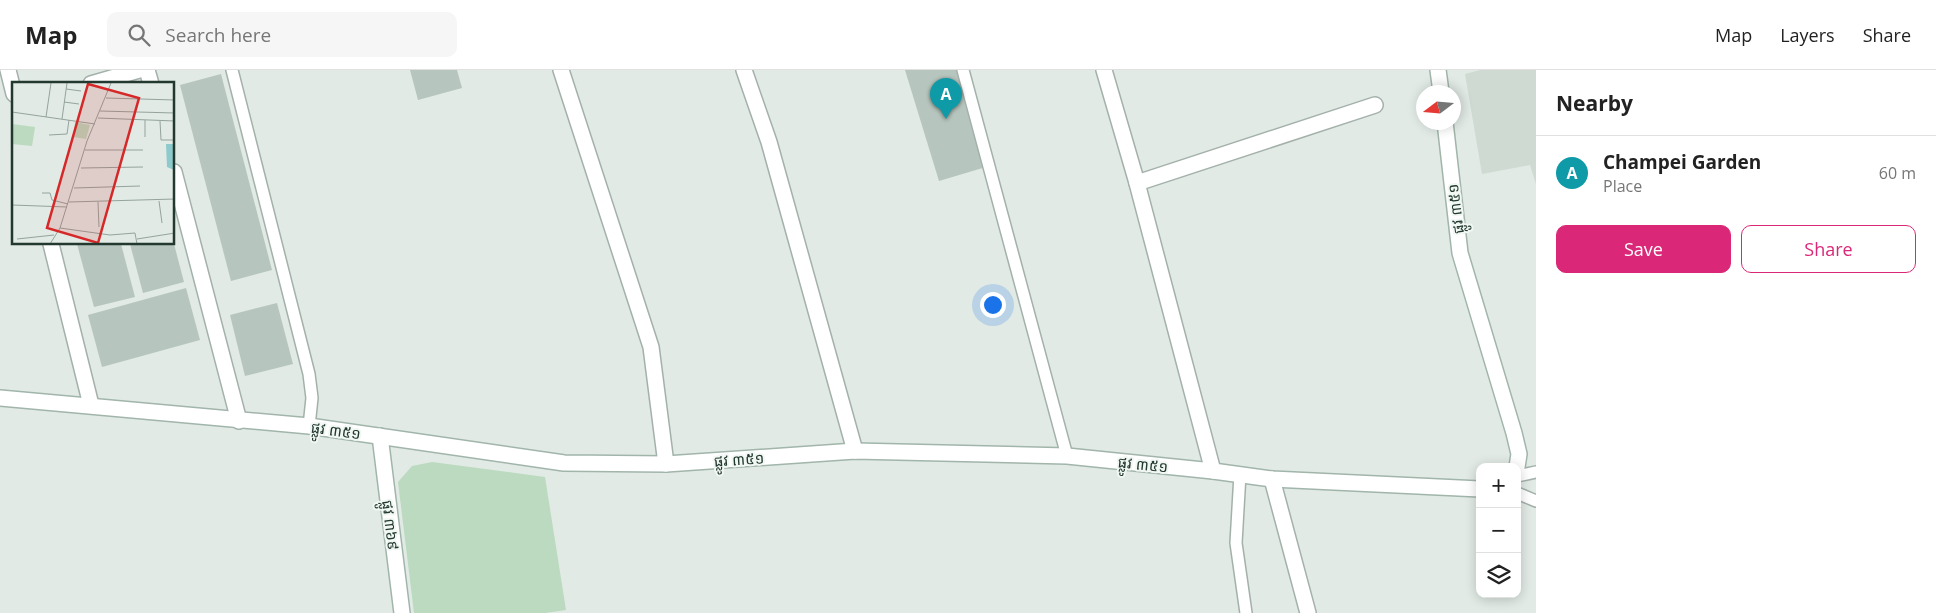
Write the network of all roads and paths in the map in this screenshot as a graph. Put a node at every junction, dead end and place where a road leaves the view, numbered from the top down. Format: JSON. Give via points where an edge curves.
{"nodes":[{"id":1,"x":8,"y":70,"type":"edge"},
{"id":2,"x":139,"y":70,"type":"edge"},
{"id":3,"x":232,"y":70,"type":"edge"},
{"id":4,"x":561,"y":70,"type":"edge"},
{"id":5,"x":744,"y":70,"type":"edge"},
{"id":6,"x":963,"y":70,"type":"edge"},
{"id":7,"x":1104,"y":70,"type":"edge"},
{"id":8,"x":1438,"y":70,"type":"edge"},
{"id":9,"x":97,"y":82,"type":"edge"},
{"id":10,"x":1440,"y":85,"type":"edge"},
{"id":11,"x":12,"y":86,"type":"edge"},
{"id":12,"x":1375,"y":105,"type":"dead end"},
{"id":13,"x":1445,"y":130,"type":"edge"},
{"id":14,"x":175,"y":176,"type":"edge"},
{"id":15,"x":1137,"y":183,"type":"junction"},
{"id":16,"x":51,"y":245,"type":"edge"},
{"id":17,"x":0,"y":398,"type":"edge"},
{"id":18,"x":91,"y":405,"type":"junction"},
{"id":19,"x":239,"y":420,"type":"junction"},
{"id":20,"x":309,"y":426,"type":"junction"},
{"id":21,"x":380,"y":436,"type":"junction"},
{"id":22,"x":855,"y":451,"type":"junction"},
{"id":23,"x":1067,"y":456,"type":"junction"},
{"id":24,"x":1518,"y":463,"type":"edge"},
{"id":25,"x":666,"y":464,"type":"junction"},
{"id":26,"x":1213,"y":470,"type":"junction"},
{"id":27,"x":1536,"y":472,"type":"edge"},
{"id":28,"x":1240,"y":474,"type":"junction"},
{"id":29,"x":1521,"y":475,"type":"edge"},
{"id":30,"x":1272,"y":479,"type":"junction"},
{"id":31,"x":1476,"y":489,"type":"edge"},
{"id":32,"x":1521,"y":495,"type":"edge"},
{"id":33,"x":1536,"y":501,"type":"edge"},
{"id":34,"x":402,"y":613,"type":"edge"},
{"id":35,"x":1246,"y":613,"type":"edge"},
{"id":36,"x":1308,"y":613,"type":"edge"}],
"edges":[{"from":1,"to":11,"type":"street"},
{"from":2,"to":9,"type":"street"},
{"from":3,"to":20,"type":"lane","via":[[310,374]]},
{"from":4,"to":25,"type":"street","via":[[651,346]]},
{"from":5,"to":22,"type":"street","via":[[769,142]]},
{"from":6,"to":23,"type":"lane"},
{"from":7,"to":15,"type":"street"},
{"from":8,"to":10,"type":"street"},
{"from":12,"to":15,"type":"street"},
{"from":13,"to":24,"type":"street","name":"ផ្លូវ ៣៥១","via":[[1460,254],[1514,433]]},
{"from":14,"to":19,"type":"street"},
{"from":15,"to":26,"type":"street"},
{"from":16,"to":18,"type":"street"},
{"from":17,"to":18,"type":"street","name":"ផ្លូវ ៣៥១"},
{"from":18,"to":19,"type":"street","name":"ផ្លូវ ៣៥១"},
{"from":19,"to":20,"type":"street","name":"ផ្លូវ ៣៥១"},
{"from":20,"to":21,"type":"street","name":"ផ្លូវ ៣៥១"},
{"from":21,"to":25,"type":"street","name":"ផ្លូវ ៣៥១","via":[[564,463]]},
{"from":21,"to":34,"type":"street","name":"ផ្លូវ ៣៦៩"},
{"from":22,"to":23,"type":"street","name":"ផ្លូវ ៣៥១"},
{"from":22,"to":25,"type":"street","name":"ផ្លូវ ៣៥១"},
{"from":23,"to":26,"type":"street","name":"ផ្លូវ ៣៥១"},
{"from":26,"to":28,"type":"street","name":"ផ្លូវ ៣៥១"},
{"from":27,"to":29,"type":"lane"},
{"from":28,"to":30,"type":"street","name":"ផ្លូវ ៣៥១"},
{"from":28,"to":35,"type":"lane","via":[[1236,543]]},
{"from":30,"to":31,"type":"street","name":"ផ្លូវ ៣៥១"},
{"from":30,"to":36,"type":"street"},
{"from":32,"to":33,"type":"lane"}]}
